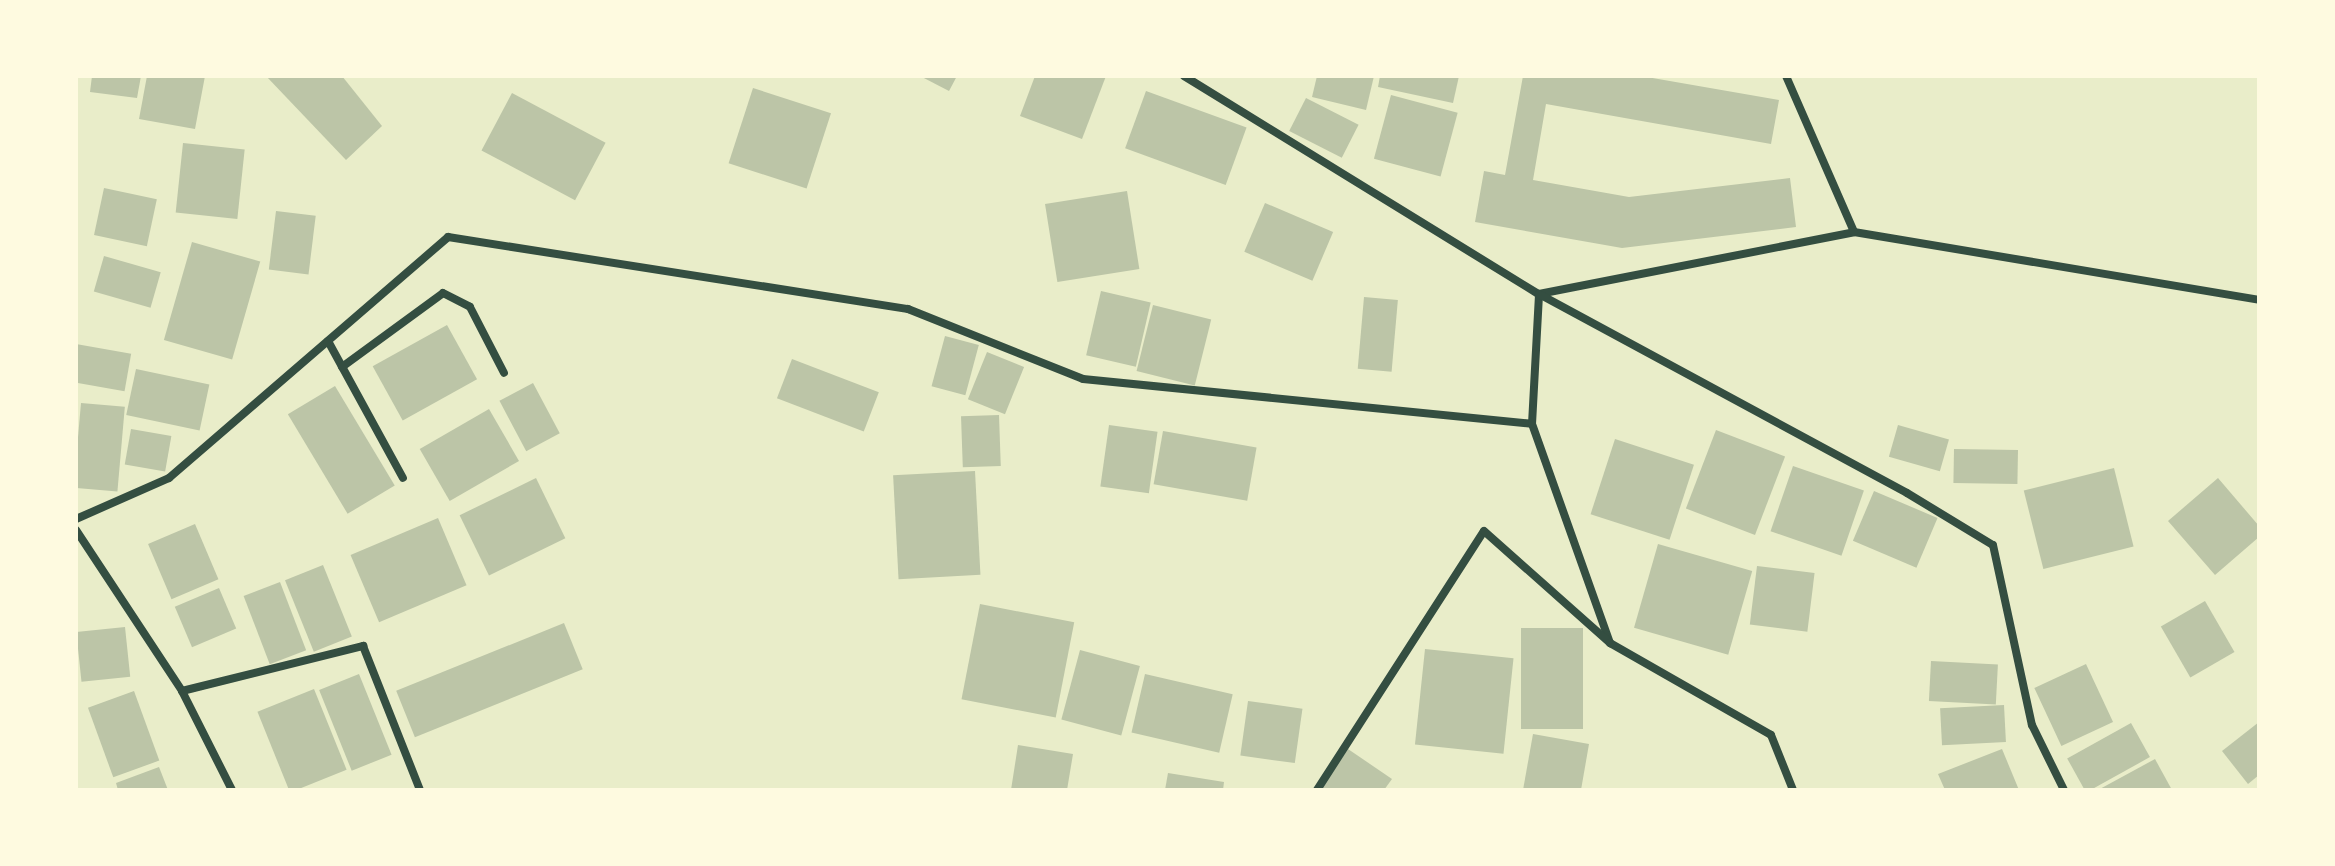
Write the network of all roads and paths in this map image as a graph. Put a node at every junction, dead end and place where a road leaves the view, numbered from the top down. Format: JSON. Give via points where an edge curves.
{"nodes":[{"id":1,"x":1184,"y":76,"type":"edge"},
{"id":2,"x":1786,"y":76,"type":"edge"},
{"id":3,"x":1854,"y":232,"type":"junction"},
{"id":4,"x":1539,"y":294,"type":"junction"},
{"id":5,"x":2259,"y":300,"type":"edge"},
{"id":6,"x":328,"y":341,"type":"junction"},
{"id":7,"x":342,"y":367,"type":"junction"},
{"id":8,"x":504,"y":373,"type":"dead end"},
{"id":9,"x":1532,"y":424,"type":"junction"},
{"id":10,"x":403,"y":478,"type":"dead end"},
{"id":11,"x":76,"y":519,"type":"edge"},
{"id":12,"x":76,"y":530,"type":"edge"},
{"id":13,"x":1610,"y":643,"type":"junction"},
{"id":14,"x":182,"y":691,"type":"junction"},
{"id":15,"x":232,"y":790,"type":"edge"},
{"id":16,"x":420,"y":790,"type":"edge"},
{"id":17,"x":1317,"y":790,"type":"edge"},
{"id":18,"x":1793,"y":790,"type":"edge"},
{"id":19,"x":2064,"y":790,"type":"edge"}],
"edges":[{"from":1,"to":4,"type":"street"},
{"from":2,"to":3,"type":"street"},
{"from":3,"to":4,"type":"street"},
{"from":3,"to":5,"type":"street"},
{"from":4,"to":9,"type":"street"},
{"from":4,"to":19,"type":"street","via":[[1993,545],[2032,725]]},
{"from":6,"to":7,"type":"street"},
{"from":6,"to":9,"type":"street","via":[[448,237],[908,309],[1083,379]]},
{"from":6,"to":11,"type":"street","via":[[169,478]]},
{"from":7,"to":8,"type":"street","via":[[443,293],[470,307]]},
{"from":7,"to":10,"type":"street"},
{"from":9,"to":13,"type":"street"},
{"from":12,"to":14,"type":"street"},
{"from":13,"to":17,"type":"street","via":[[1484,531]]},
{"from":13,"to":18,"type":"street","via":[[1771,735]]},
{"from":14,"to":15,"type":"street"},
{"from":14,"to":16,"type":"street","via":[[363,646]]}]}
